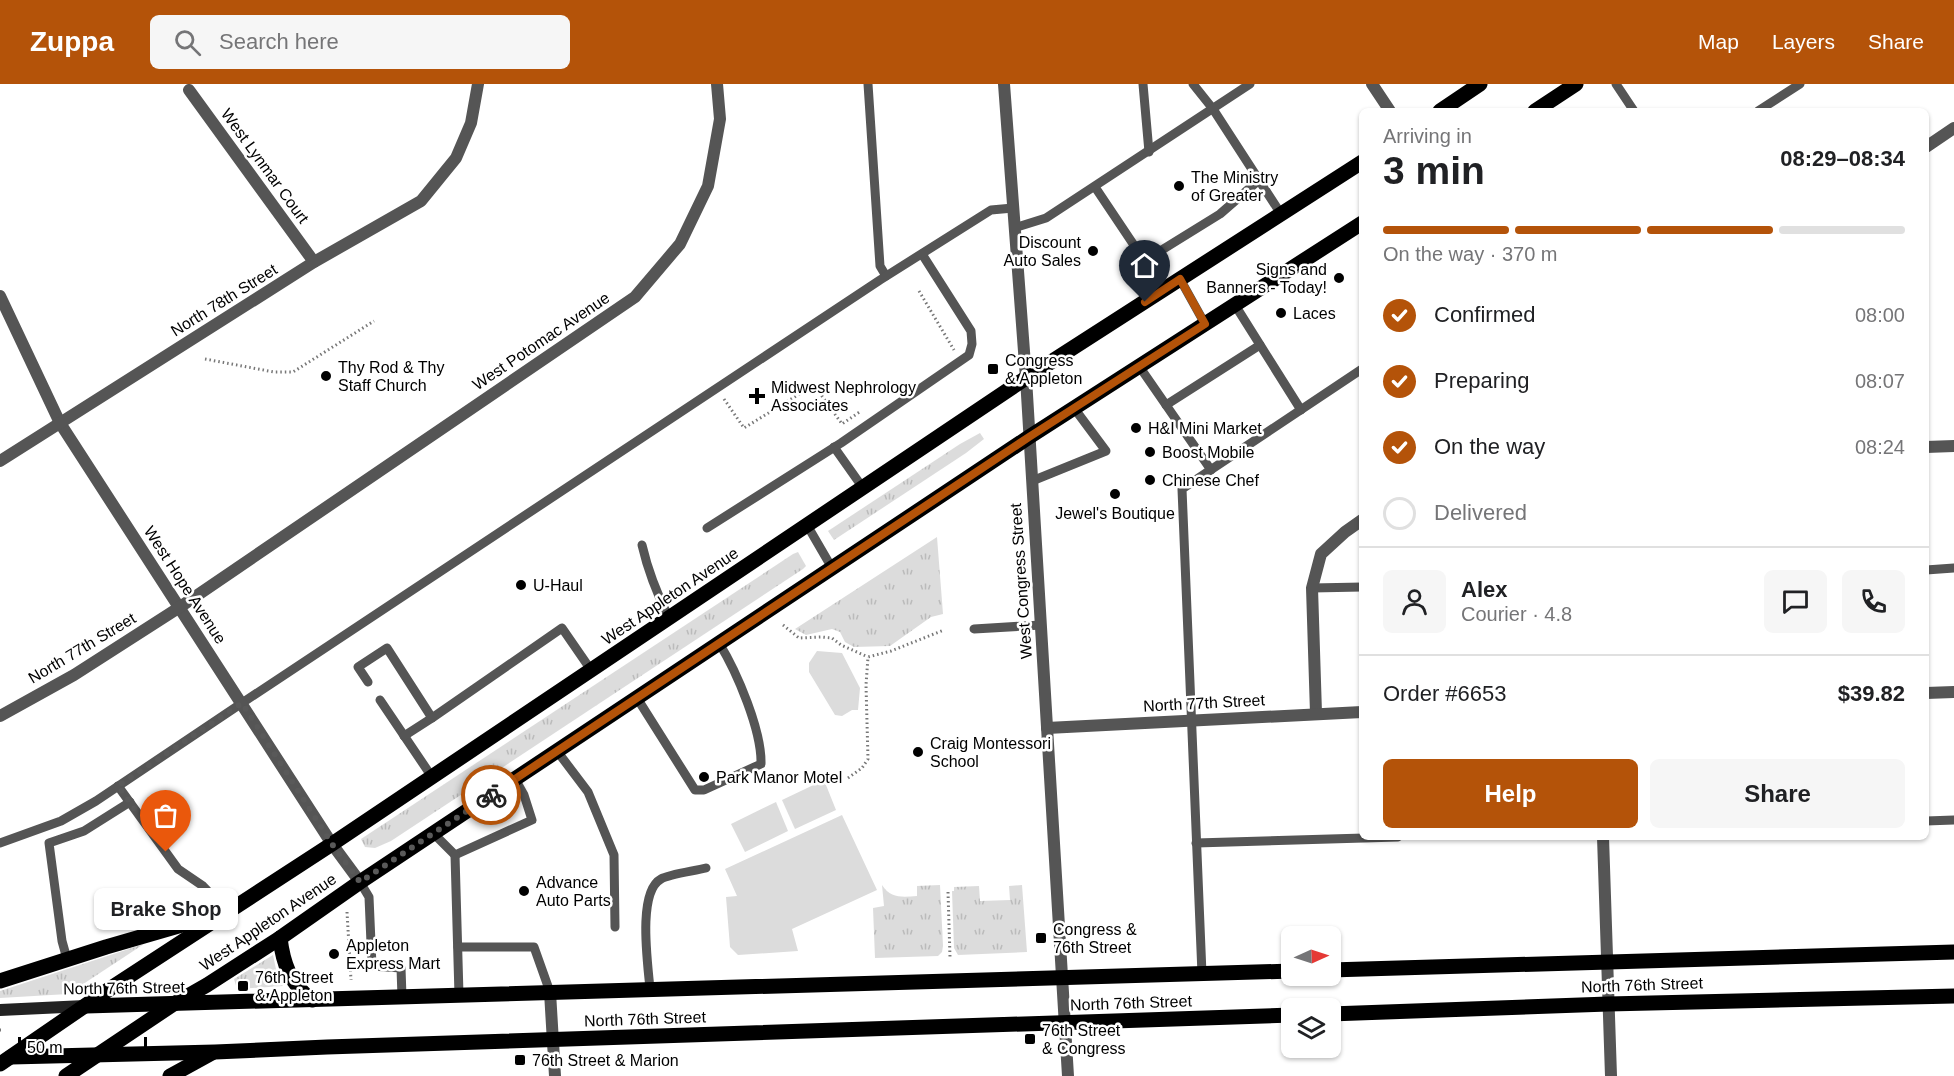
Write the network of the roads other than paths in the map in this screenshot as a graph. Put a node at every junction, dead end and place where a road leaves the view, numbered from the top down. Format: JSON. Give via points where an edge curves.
{"nodes":[{"id":1,"x":478,"y":84,"type":"edge"},
{"id":2,"x":717,"y":84,"type":"edge"},
{"id":3,"x":868,"y":84,"type":"edge"},
{"id":4,"x":1004,"y":84,"type":"edge"},
{"id":5,"x":1143,"y":84,"type":"edge"},
{"id":6,"x":1193,"y":84,"type":"edge"},
{"id":7,"x":1250,"y":84,"type":"edge"},
{"id":8,"x":1372,"y":84,"type":"edge"},
{"id":9,"x":1480,"y":84,"type":"edge"},
{"id":10,"x":1576,"y":84,"type":"edge"},
{"id":11,"x":1616,"y":84,"type":"edge"},
{"id":12,"x":1800,"y":84,"type":"edge"},
{"id":13,"x":189,"y":90,"type":"dead end"},
{"id":14,"x":1388,"y":108,"type":"edge"},
{"id":15,"x":1444,"y":108,"type":"edge"},
{"id":16,"x":1542,"y":108,"type":"edge"},
{"id":17,"x":1632,"y":108,"type":"edge"},
{"id":18,"x":1763,"y":108,"type":"edge"},
{"id":19,"x":1213,"y":109,"type":"junction"},
{"id":20,"x":1954,"y":128,"type":"edge"},
{"id":21,"x":1929,"y":145,"type":"edge"},
{"id":22,"x":1149,"y":152,"type":"junction"},
{"id":23,"x":1359,"y":164,"type":"edge"},
{"id":24,"x":1259,"y":180,"type":"junction"},
{"id":25,"x":1095,"y":187,"type":"junction"},
{"id":26,"x":1013,"y":208,"type":"junction"},
{"id":27,"x":1281,"y":214,"type":"junction"},
{"id":28,"x":1359,"y":225,"type":"edge"},
{"id":29,"x":1014,"y":228,"type":"junction"},
{"id":30,"x":922,"y":254,"type":"junction"},
{"id":31,"x":1144,"y":261,"type":"junction"},
{"id":32,"x":314,"y":262,"type":"junction"},
{"id":33,"x":886,"y":276,"type":"junction"},
{"id":34,"x":1180,"y":279,"type":"junction"},
{"id":35,"x":1164,"y":290,"type":"junction"},
{"id":36,"x":0,"y":296,"type":"edge"},
{"id":37,"x":1235,"y":305,"type":"junction"},
{"id":38,"x":1205,"y":324,"type":"junction"},
{"id":39,"x":1260,"y":345,"type":"junction"},
{"id":40,"x":1139,"y":366,"type":"junction"},
{"id":41,"x":1359,"y":371,"type":"edge"},
{"id":42,"x":1026,"y":378,"type":"junction"},
{"id":43,"x":1166,"y":405,"type":"junction"},
{"id":44,"x":1074,"y":408,"type":"junction"},
{"id":45,"x":1301,"y":410,"type":"junction"},
{"id":46,"x":60,"y":423,"type":"junction"},
{"id":47,"x":1029,"y":437,"type":"junction"},
{"id":48,"x":1954,"y":446,"type":"edge"},
{"id":49,"x":834,"y":447,"type":"junction"},
{"id":50,"x":1929,"y":447,"type":"edge"},
{"id":51,"x":0,"y":461,"type":"edge"},
{"id":52,"x":1211,"y":470,"type":"junction"},
{"id":53,"x":1032,"y":481,"type":"junction"},
{"id":54,"x":863,"y":488,"type":"junction"},
{"id":55,"x":1359,"y":522,"type":"edge"},
{"id":56,"x":807,"y":525,"type":"junction"},
{"id":57,"x":707,"y":528,"type":"dead end"},
{"id":58,"x":642,"y":545,"type":"dead end"},
{"id":59,"x":832,"y":568,"type":"junction"},
{"id":60,"x":1954,"y":568,"type":"edge"},
{"id":61,"x":1929,"y":570,"type":"edge"},
{"id":62,"x":1359,"y":587,"type":"edge"},
{"id":63,"x":1312,"y":588,"type":"junction"},
{"id":64,"x":180,"y":607,"type":"junction"},
{"id":65,"x":669,"y":618,"type":"junction"},
{"id":66,"x":1041,"y":625,"type":"junction"},
{"id":67,"x":974,"y":629,"type":"dead end"},
{"id":68,"x":719,"y":643,"type":"junction"},
{"id":69,"x":591,"y":670,"type":"junction"},
{"id":70,"x":368,"y":682,"type":"dead end"},
{"id":71,"x":1954,"y":692,"type":"edge"},
{"id":72,"x":1929,"y":693,"type":"edge"},
{"id":73,"x":637,"y":698,"type":"junction"},
{"id":74,"x":380,"y":700,"type":"dead end"},
{"id":75,"x":242,"y":703,"type":"junction"},
{"id":76,"x":1359,"y":712,"type":"edge"},
{"id":77,"x":1316,"y":713,"type":"junction"},
{"id":78,"x":0,"y":716,"type":"edge"},
{"id":79,"x":432,"y":718,"type":"junction"},
{"id":80,"x":1191,"y":720,"type":"junction"},
{"id":81,"x":1047,"y":728,"type":"junction"},
{"id":82,"x":404,"y":736,"type":"junction"},
{"id":83,"x":557,"y":751,"type":"junction"},
{"id":84,"x":432,"y":777,"type":"junction"},
{"id":85,"x":515,"y":779,"type":"junction"},
{"id":86,"x":118,"y":786,"type":"junction"},
{"id":87,"x":130,"y":802,"type":"junction"},
{"id":88,"x":1954,"y":820,"type":"edge"},
{"id":89,"x":1929,"y":821,"type":"edge"},
{"id":90,"x":433,"y":833,"type":"junction"},
{"id":91,"x":1359,"y":838,"type":"edge"},
{"id":92,"x":1603,"y":840,"type":"edge"},
{"id":93,"x":0,"y":843,"type":"edge"},
{"id":94,"x":1196,"y":843,"type":"junction"},
{"id":95,"x":332,"y":844,"type":"junction"},
{"id":96,"x":455,"y":855,"type":"junction"},
{"id":97,"x":706,"y":868,"type":"dead end"},
{"id":98,"x":360,"y":882,"type":"junction"},
{"id":99,"x":228,"y":912,"type":"junction"},
{"id":100,"x":615,"y":927,"type":"dead end"},
{"id":101,"x":280,"y":938,"type":"junction"},
{"id":102,"x":458,"y":947,"type":"junction"},
{"id":103,"x":1954,"y":952,"type":"edge"},
{"id":104,"x":68,"y":959,"type":"junction"},
{"id":105,"x":1608,"y":961,"type":"junction"},
{"id":106,"x":1341,"y":970,"type":"edge"},
{"id":107,"x":1281,"y":971,"type":"edge"},
{"id":108,"x":1202,"y":974,"type":"junction"},
{"id":109,"x":1062,"y":978,"type":"junction"},
{"id":110,"x":0,"y":981,"type":"edge"},
{"id":111,"x":650,"y":989,"type":"junction"},
{"id":112,"x":550,"y":992,"type":"junction"},
{"id":113,"x":459,"y":995,"type":"junction"},
{"id":114,"x":1954,"y":996,"type":"edge"},
{"id":115,"x":402,"y":997,"type":"junction"},
{"id":116,"x":312,"y":1000,"type":"junction"},
{"id":117,"x":1608,"y":1004,"type":"junction"},
{"id":118,"x":172,"y":1005,"type":"junction"},
{"id":119,"x":85,"y":1006,"type":"junction"},
{"id":120,"x":0,"y":1010,"type":"edge"},
{"id":121,"x":1341,"y":1014,"type":"edge"},
{"id":122,"x":1281,"y":1015,"type":"edge"},
{"id":123,"x":1064,"y":1023,"type":"junction"},
{"id":124,"x":553,"y":1040,"type":"junction"},
{"id":125,"x":215,"y":1052,"type":"junction"},
{"id":126,"x":101,"y":1054,"type":"junction"},
{"id":127,"x":3,"y":1059,"type":"edge"},
{"id":128,"x":66,"y":1076,"type":"edge"},
{"id":129,"x":170,"y":1076,"type":"edge"},
{"id":130,"x":555,"y":1076,"type":"edge"},
{"id":131,"x":1068,"y":1076,"type":"edge"},
{"id":132,"x":1611,"y":1076,"type":"edge"}],
"edges":[{"from":1,"to":32,"type":"street","name":"North 78th Street","via":[[471,123],[456,158],[421,201]]},
{"from":2,"to":64,"type":"street","name":"West Potomac Avenue","via":[[720,119],[708,186],[680,244],[635,297]]},
{"from":3,"to":33,"type":"lane","via":[[880,266]]},
{"from":4,"to":26,"type":"street","name":"West Congress Street"},
{"from":5,"to":22,"type":"lane"},
{"from":6,"to":19,"type":"lane"},
{"from":7,"to":19,"type":"lane"},
{"from":8,"to":14,"type":"street"},
{"from":9,"to":15,"type":"main road"},
{"from":10,"to":16,"type":"main road"},
{"from":11,"to":17,"type":"lane"},
{"from":12,"to":18,"type":"lane"},
{"from":13,"to":32,"type":"street","name":"West Lynmar Court"},
{"from":19,"to":22,"type":"lane"},
{"from":19,"to":24,"type":"lane"},
{"from":20,"to":21,"type":"street"},
{"from":22,"to":25,"type":"lane"},
{"from":23,"to":27,"type":"main road","name":"West Appleton Avenue"},
{"from":24,"to":27,"type":"lane"},
{"from":24,"to":31,"type":"lane","via":[[1220,214]]},
{"from":25,"to":29,"type":"lane","via":[[1046,218]]},
{"from":25,"to":31,"type":"lane"},
{"from":26,"to":29,"type":"street","name":"West Congress Street"},
{"from":26,"to":30,"type":"lane","via":[[991,210]]},
{"from":27,"to":34,"type":"main road","name":"West Appleton Avenue"},
{"from":28,"to":37,"type":"main road","name":"West Appleton Avenue"},
{"from":29,"to":42,"type":"street","name":"West Congress Street"},
{"from":30,"to":33,"type":"lane"},
{"from":30,"to":49,"type":"lane","via":[[971,331],[969,356]]},
{"from":31,"to":35,"type":"lane"},
{"from":32,"to":46,"type":"street","name":"North 78th Street"},
{"from":33,"to":75,"type":"lane"},
{"from":34,"to":35,"type":"main road","name":"West Appleton Avenue"},
{"from":34,"to":38,"type":"lane"},
{"from":35,"to":42,"type":"main road","name":"West Appleton Avenue"},
{"from":36,"to":46,"type":"street","name":"West Hope Avenue"},
{"from":37,"to":38,"type":"main road","name":"West Appleton Avenue"},
{"from":37,"to":39,"type":"lane"},
{"from":38,"to":40,"type":"main road","name":"West Appleton Avenue"},
{"from":39,"to":43,"type":"lane"},
{"from":39,"to":45,"type":"lane"},
{"from":40,"to":43,"type":"lane"},
{"from":40,"to":44,"type":"main road","name":"West Appleton Avenue"},
{"from":41,"to":45,"type":"lane"},
{"from":42,"to":47,"type":"street","name":"West Congress Street"},
{"from":42,"to":54,"type":"main road","name":"West Appleton Avenue"},
{"from":43,"to":52,"type":"lane"},
{"from":44,"to":47,"type":"main road","name":"West Appleton Avenue"},
{"from":44,"to":53,"type":"lane","via":[[1106,451]]},
{"from":45,"to":52,"type":"lane"},
{"from":46,"to":51,"type":"street","name":"North 78th Street"},
{"from":46,"to":64,"type":"street","name":"West Hope Avenue"},
{"from":47,"to":53,"type":"street","name":"West Congress Street"},
{"from":47,"to":59,"type":"main road","name":"West Appleton Avenue"},
{"from":48,"to":50,"type":"street"},
{"from":49,"to":54,"type":"lane"},
{"from":49,"to":57,"type":"lane"},
{"from":52,"to":80,"type":"lane","via":[[1182,489]]},
{"from":53,"to":66,"type":"street","name":"West Congress Street"},
{"from":54,"to":56,"type":"main road","name":"West Appleton Avenue"},
{"from":55,"to":63,"type":"street","via":[[1321,554]]},
{"from":56,"to":59,"type":"lane"},
{"from":56,"to":65,"type":"main road","name":"West Appleton Avenue"},
{"from":58,"to":65,"type":"lane"},
{"from":59,"to":68,"type":"main road","name":"West Appleton Avenue"},
{"from":60,"to":61,"type":"lane"},
{"from":62,"to":63,"type":"lane"},
{"from":63,"to":77,"type":"street"},
{"from":64,"to":75,"type":"street","name":"West Hope Avenue"},
{"from":64,"to":78,"type":"street","name":"North 77th Street","via":[[74,675]]},
{"from":65,"to":69,"type":"main road","name":"West Appleton Avenue"},
{"from":66,"to":67,"type":"lane"},
{"from":66,"to":81,"type":"street","name":"West Congress Street"},
{"from":68,"to":73,"type":"main road","name":"West Appleton Avenue"},
{"from":68,"to":73,"type":"lane","via":[[736,672],[762,749],[761,764],[704,790],[695,790]]},
{"from":69,"to":79,"type":"lane","via":[[562,628]]},
{"from":69,"to":84,"type":"main road","name":"West Appleton Avenue"},
{"from":70,"to":79,"type":"lane","via":[[358,667],[387,648]]},
{"from":71,"to":72,"type":"street"},
{"from":73,"to":83,"type":"main road","name":"West Appleton Avenue"},
{"from":74,"to":82,"type":"lane"},
{"from":75,"to":86,"type":"lane"},
{"from":75,"to":95,"type":"street","name":"West Hope Avenue"},
{"from":76,"to":77,"type":"street","name":"North 77th Street"},
{"from":77,"to":80,"type":"street","name":"North 77th Street"},
{"from":79,"to":82,"type":"lane"},
{"from":80,"to":81,"type":"street","name":"North 77th Street"},
{"from":80,"to":94,"type":"lane"},
{"from":81,"to":109,"type":"street","name":"West Congress Street"},
{"from":82,"to":84,"type":"lane"},
{"from":83,"to":85,"type":"main road","name":"West Appleton Avenue"},
{"from":83,"to":100,"type":"lane","via":[[588,792],[614,855]]},
{"from":84,"to":95,"type":"main road","name":"West Appleton Avenue"},
{"from":85,"to":90,"type":"main road","name":"West Appleton Avenue"},
{"from":85,"to":96,"type":"lane","via":[[532,820]]},
{"from":86,"to":87,"type":"lane"},
{"from":86,"to":93,"type":"lane","via":[[61,821]]},
{"from":87,"to":99,"type":"lane","via":[[178,869],[203,886]]},
{"from":87,"to":104,"type":"lane","via":[[84,831],[49,843],[62,941]]},
{"from":88,"to":89,"type":"lane"},
{"from":90,"to":96,"type":"lane"},
{"from":90,"to":98,"type":"main road","name":"West Appleton Avenue"},
{"from":91,"to":94,"type":"lane"},
{"from":92,"to":105,"type":"street"},
{"from":94,"to":108,"type":"lane"},
{"from":95,"to":98,"type":"street","name":"West Hope Avenue"},
{"from":95,"to":99,"type":"main road","name":"West Appleton Avenue"},
{"from":96,"to":102,"type":"lane"},
{"from":97,"to":111,"type":"lane","via":[[660,879],[649,891],[646,908]]},
{"from":98,"to":101,"type":"main road","name":"West Appleton Avenue"},
{"from":98,"to":115,"type":"lane","via":[[369,897],[372,966],[401,968]]},
{"from":99,"to":104,"type":"main road"},
{"from":99,"to":119,"type":"main road","name":"West Appleton Avenue"},
{"from":101,"to":116,"type":"main road","via":[[288,974]]},
{"from":101,"to":118,"type":"main road","name":"West Appleton Avenue"},
{"from":102,"to":112,"type":"lane","via":[[534,947]]},
{"from":102,"to":113,"type":"lane"},
{"from":103,"to":105,"type":"main road","name":"North 76th Street"},
{"from":104,"to":110,"type":"main road"},
{"from":105,"to":106,"type":"main road","name":"North 76th Street"},
{"from":105,"to":117,"type":"street"},
{"from":107,"to":108,"type":"main road","name":"North 76th Street"},
{"from":108,"to":109,"type":"main road","name":"North 76th Street"},
{"from":109,"to":111,"type":"main road","name":"North 76th Street"},
{"from":109,"to":123,"type":"street","name":"West Congress Street"},
{"from":111,"to":112,"type":"main road","name":"North 76th Street"},
{"from":112,"to":113,"type":"main road","name":"North 76th Street"},
{"from":112,"to":124,"type":"street"},
{"from":113,"to":115,"type":"main road","name":"North 76th Street"},
{"from":114,"to":117,"type":"main road","name":"North 76th Street"},
{"from":115,"to":116,"type":"main road","name":"North 76th Street"},
{"from":116,"to":118,"type":"main road","name":"North 76th Street"},
{"from":117,"to":121,"type":"main road","name":"North 76th Street"},
{"from":117,"to":132,"type":"street"},
{"from":118,"to":119,"type":"main road","name":"North 76th Street"},
{"from":118,"to":126,"type":"main road","name":"West Appleton Avenue"},
{"from":119,"to":120,"type":"main road","name":"North 76th Street"},
{"from":119,"to":127,"type":"main road","name":"West Appleton Avenue"},
{"from":122,"to":123,"type":"main road","name":"North 76th Street"},
{"from":123,"to":124,"type":"main road","name":"North 76th Street"},
{"from":123,"to":131,"type":"street","name":"West Congress Street"},
{"from":124,"to":125,"type":"main road","name":"North 76th Street"},
{"from":124,"to":130,"type":"street"},
{"from":125,"to":126,"type":"main road","name":"North 76th Street"},
{"from":125,"to":129,"type":"main road"},
{"from":126,"to":127,"type":"main road","name":"North 76th Street"},
{"from":126,"to":128,"type":"main road","name":"West Appleton Avenue"}]}
